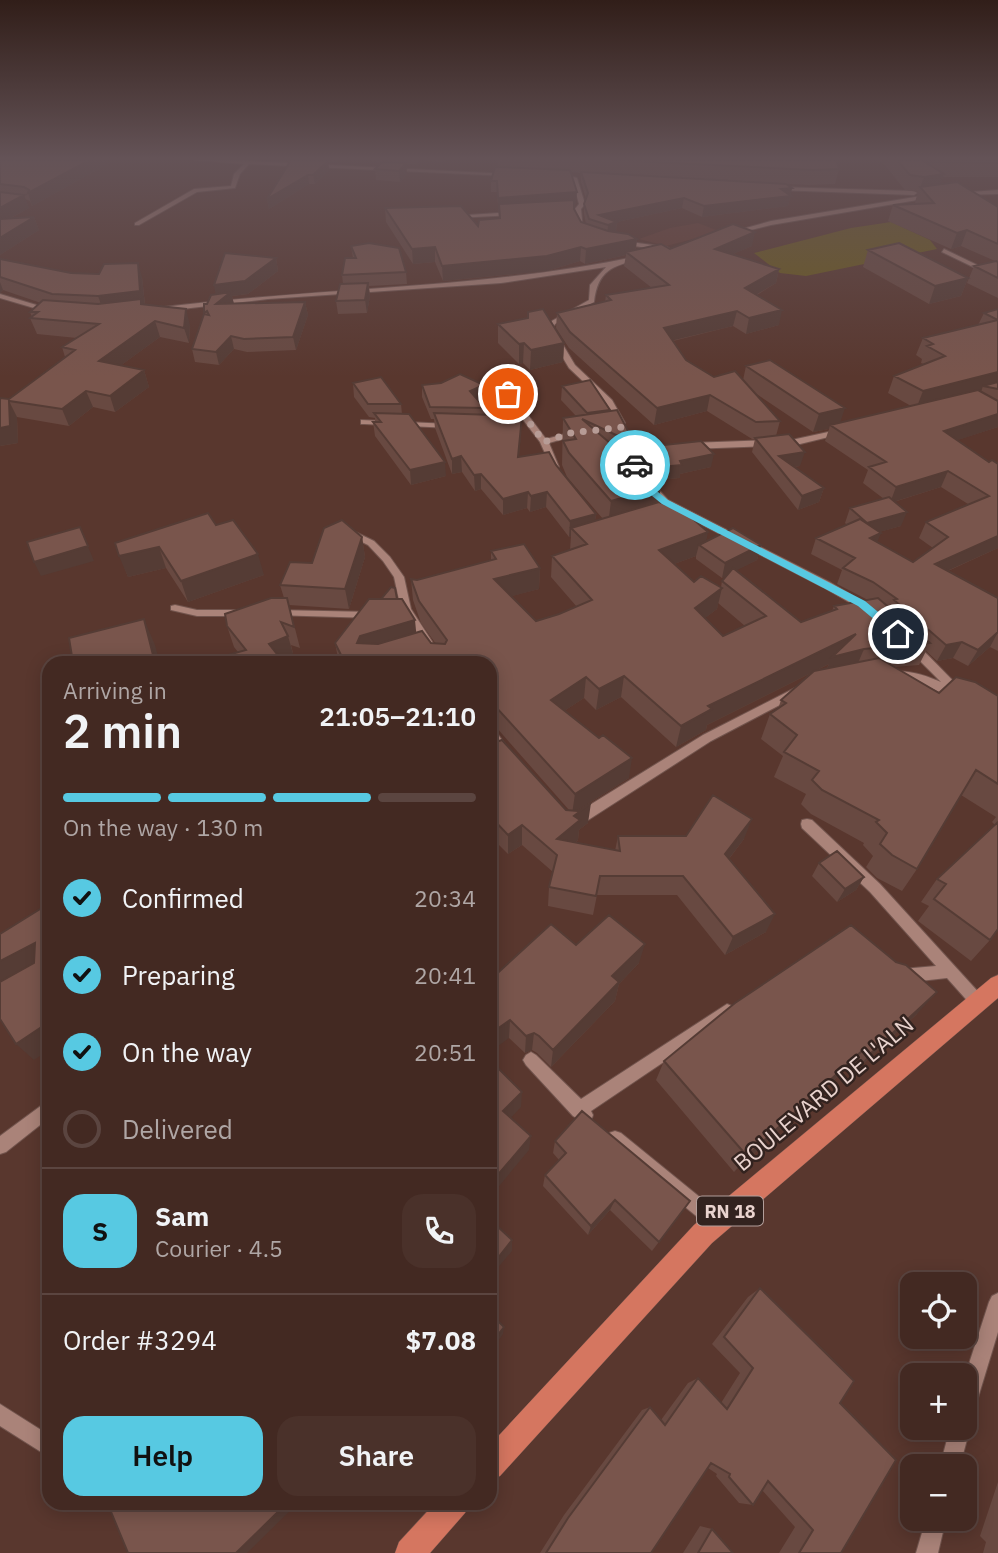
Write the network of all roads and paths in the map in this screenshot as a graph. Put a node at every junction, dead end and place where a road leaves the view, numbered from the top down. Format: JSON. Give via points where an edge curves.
{"nodes":[{"id":1,"x":583,"y":232,"type":"edge"},
{"id":2,"x":734,"y":232,"type":"edge"},
{"id":3,"x":720,"y":236,"type":"edge"},
{"id":4,"x":590,"y":237,"type":"edge"},
{"id":5,"x":619,"y":242,"type":"edge"},
{"id":6,"x":944,"y":251,"type":"dead end"},
{"id":7,"x":612,"y":265,"type":"junction"},
{"id":8,"x":998,"y":277,"type":"edge"},
{"id":9,"x":0,"y":296,"type":"edge"},
{"id":10,"x":151,"y":311,"type":"edge"},
{"id":11,"x":56,"y":313,"type":"edge"},
{"id":12,"x":495,"y":377,"type":"dead end"},
{"id":13,"x":364,"y":422,"type":"dead end"},
{"id":14,"x":457,"y":426,"type":"edge"},
{"id":15,"x":520,"y":426,"type":"edge"},
{"id":16,"x":532,"y":426,"type":"junction"},
{"id":17,"x":624,"y":427,"type":"junction"},
{"id":18,"x":611,"y":428,"type":"edge"},
{"id":19,"x":846,"y":430,"type":"edge"},
{"id":20,"x":584,"y":432,"type":"edge"},
{"id":21,"x":544,"y":442,"type":"junction"},
{"id":22,"x":684,"y":447,"type":"edge"},
{"id":23,"x":643,"y":450,"type":"edge"},
{"id":24,"x":630,"y":451,"type":"junction"},
{"id":25,"x":561,"y":479,"type":"edge"},
{"id":26,"x":679,"y":510,"type":"junction"},
{"id":27,"x":666,"y":513,"type":"edge"},
{"id":28,"x":329,"y":526,"type":"edge"},
{"id":29,"x":175,"y":608,"type":"dead end"},
{"id":30,"x":383,"y":615,"type":"edge"},
{"id":31,"x":397,"y":615,"type":"edge"},
{"id":32,"x":410,"y":615,"type":"junction"},
{"id":33,"x":883,"y":620,"type":"edge"},
{"id":34,"x":902,"y":638,"type":"edge"},
{"id":35,"x":433,"y":656,"type":"edge"},
{"id":36,"x":880,"y":676,"type":"edge"},
{"id":37,"x":808,"y":688,"type":"edge"},
{"id":38,"x":968,"y":702,"type":"joint"},
{"id":39,"x":497,"y":741,"type":"edge"},
{"id":40,"x":505,"y":752,"type":"junction"},
{"id":41,"x":497,"y":755,"type":"edge"},
{"id":42,"x":514,"y":762,"type":"edge"},
{"id":43,"x":562,"y":813,"type":"edge"},
{"id":44,"x":807,"y":824,"type":"dead end"},
{"id":45,"x":951,"y":971,"type":"junction"},
{"id":46,"x":886,"y":978,"type":"edge"},
{"id":47,"x":998,"y":985,"type":"edge"},
{"id":48,"x":978,"y":1001,"type":"junction"},
{"id":49,"x":736,"y":1006,"type":"edge"},
{"id":50,"x":531,"y":1060,"type":"dead end"},
{"id":51,"x":579,"y":1110,"type":"junction"},
{"id":52,"x":42,"y":1113,"type":"edge"},
{"id":53,"x":0,"y":1146,"type":"edge"},
{"id":54,"x":717,"y":1222,"type":"junction"},
{"id":55,"x":998,"y":1303,"type":"edge"},
{"id":56,"x":977,"y":1370,"type":"edge"},
{"id":57,"x":0,"y":1414,"type":"edge"},
{"id":58,"x":42,"y":1442,"type":"edge"},
{"id":59,"x":497,"y":1457,"type":"edge"},
{"id":60,"x":449,"y":1510,"type":"edge"},
{"id":61,"x":933,"y":1531,"type":"edge"},
{"id":62,"x":410,"y":1553,"type":"edge"},
{"id":63,"x":928,"y":1553,"type":"edge"}],
"edges":[{"from":1,"to":4,"type":"street"},
{"from":2,"to":3,"type":"street"},
{"from":5,"to":7,"type":"street","via":[[671,250]]},
{"from":6,"to":8,"type":"street"},
{"from":7,"to":10,"type":"street","via":[[530,277],[270,296]]},
{"from":7,"to":17,"type":"street","via":[[592,285],[592,301],[549,328],[572,366],[609,402]]},
{"from":9,"to":11,"type":"street"},
{"from":12,"to":16,"type":"street"},
{"from":13,"to":14,"type":"street"},
{"from":15,"to":16,"type":"street"},
{"from":16,"to":21,"type":"street"},
{"from":17,"to":18,"type":"street"},
{"from":17,"to":24,"type":"street"},
{"from":19,"to":22,"type":"street","via":[[796,442]]},
{"from":20,"to":21,"type":"street"},
{"from":21,"to":25,"type":"street"},
{"from":23,"to":24,"type":"street"},
{"from":24,"to":26,"type":"street","via":[[649,489]]},
{"from":26,"to":27,"type":"street"},
{"from":26,"to":33,"type":"street","via":[[850,597]]},
{"from":28,"to":32,"type":"street","via":[[354,533],[387,559]]},
{"from":29,"to":30,"type":"street","via":[[197,613]]},
{"from":31,"to":32,"type":"street"},
{"from":32,"to":35,"type":"street","via":[[422,647]]},
{"from":34,"to":38,"type":"street"},
{"from":36,"to":38,"type":"street","via":[[904,674],[933,682]]},
{"from":37,"to":43,"type":"street","via":[[707,738],[571,824]]},
{"from":39,"to":40,"type":"street"},
{"from":40,"to":41,"type":"street"},
{"from":40,"to":42,"type":"street"},
{"from":44,"to":45,"type":"street","via":[[875,888]]},
{"from":45,"to":46,"type":"street"},
{"from":45,"to":48,"type":"street"},
{"from":47,"to":48,"type":"main road","name":"BOULEVARD DE L'ALN","number":"RN 18"},
{"from":48,"to":54,"type":"main road","name":"BOULEVARD DE L'ALN","number":"RN 18"},
{"from":49,"to":51,"type":"street"},
{"from":50,"to":51,"type":"street"},
{"from":51,"to":54,"type":"street"},
{"from":52,"to":53,"type":"street"},
{"from":54,"to":59,"type":"main road","name":"BOULEVARD DE L'ALN","number":"RN 18"},
{"from":55,"to":56,"type":"street"},
{"from":57,"to":58,"type":"street"},
{"from":60,"to":62,"type":"main road"},
{"from":61,"to":63,"type":"street"}]}
